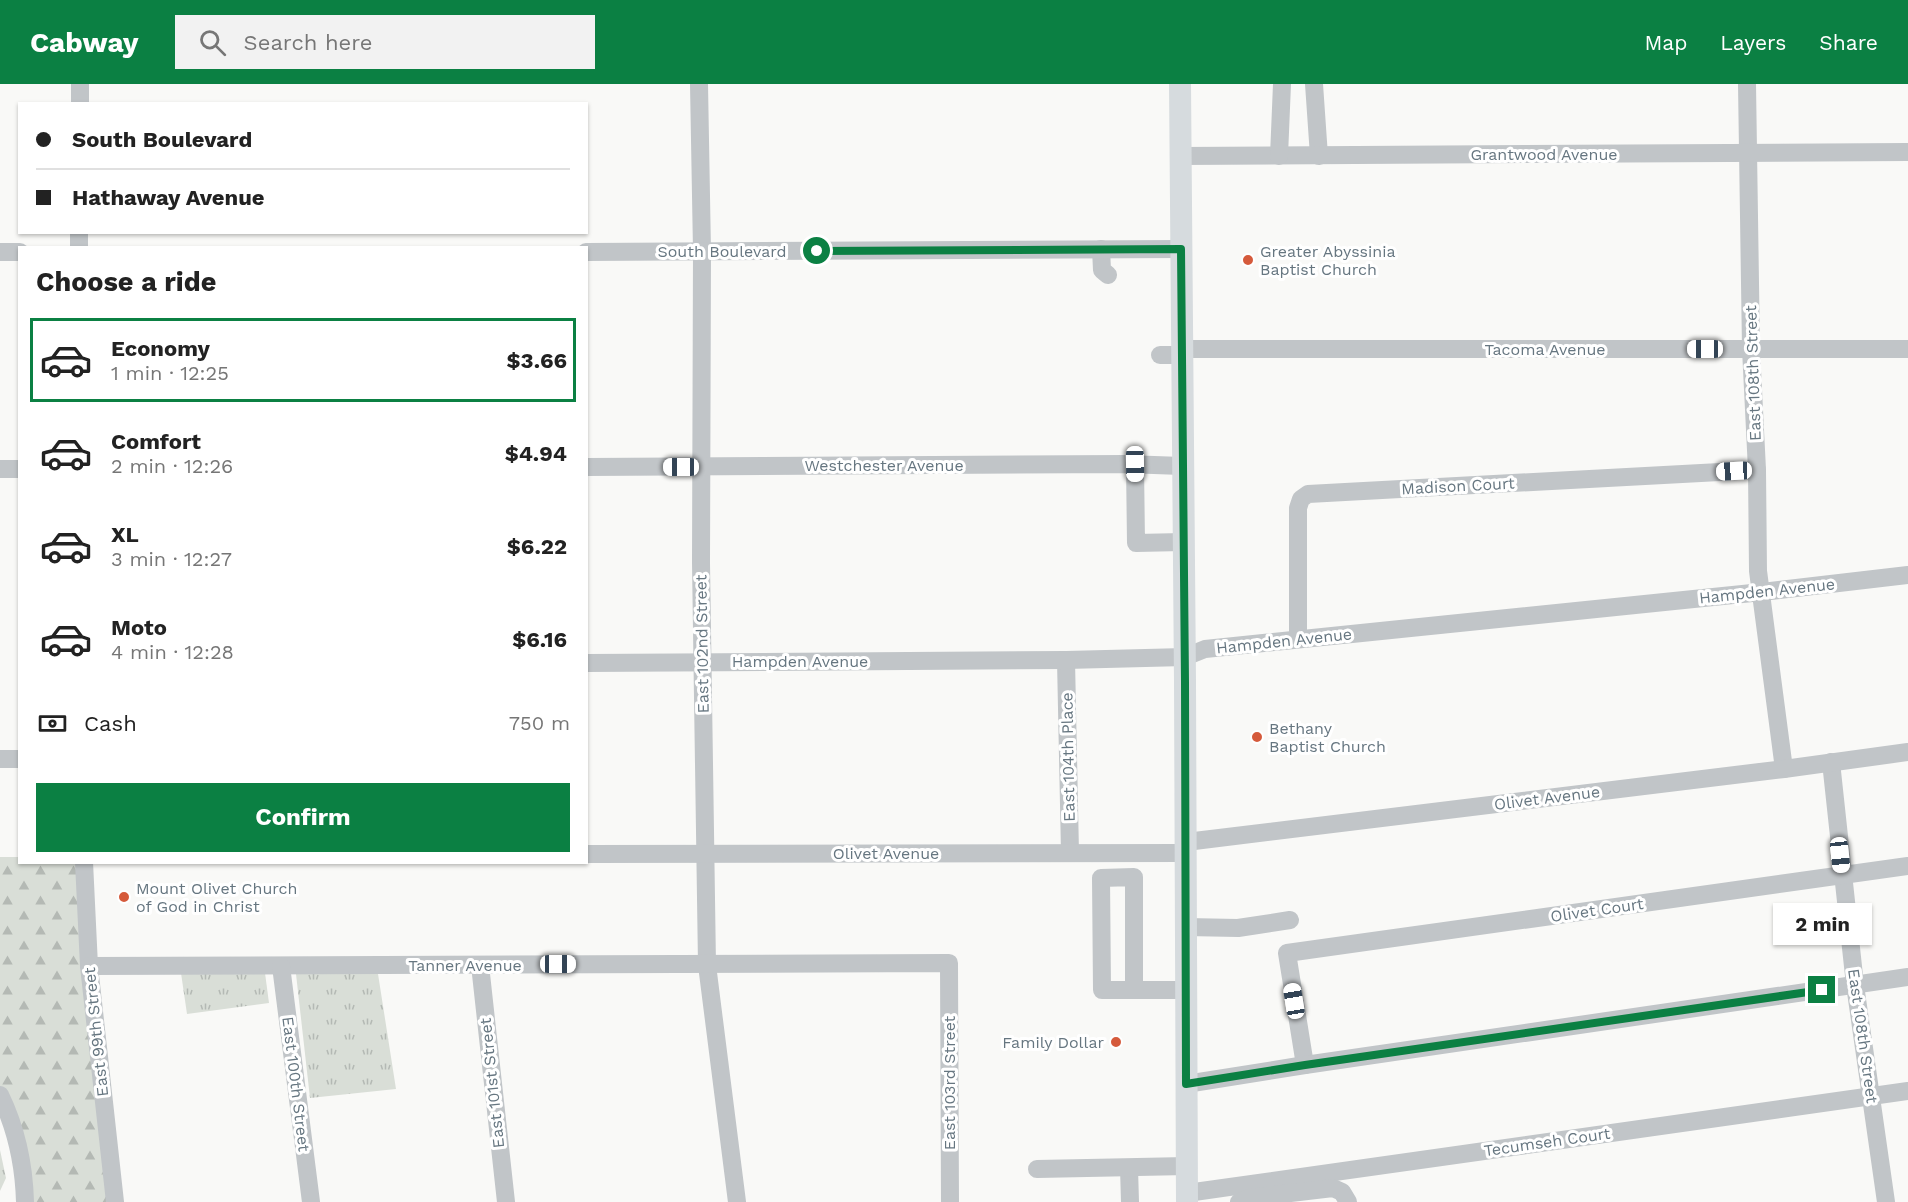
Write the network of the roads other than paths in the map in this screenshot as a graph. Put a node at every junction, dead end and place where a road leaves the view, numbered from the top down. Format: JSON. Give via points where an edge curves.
{"nodes":[{"id":1,"x":80,"y":84,"type":"edge"},
{"id":2,"x":699,"y":84,"type":"edge"},
{"id":3,"x":1180,"y":84,"type":"edge"},
{"id":4,"x":1282,"y":84,"type":"edge"},
{"id":5,"x":1314,"y":84,"type":"edge"},
{"id":6,"x":1747,"y":84,"type":"edge"},
{"id":7,"x":80,"y":102,"type":"edge"},
{"id":8,"x":1748,"y":152,"type":"junction"},
{"id":9,"x":1908,"y":152,"type":"edge"},
{"id":10,"x":1180,"y":156,"type":"junction"},
{"id":11,"x":1279,"y":156,"type":"junction"},
{"id":12,"x":1319,"y":156,"type":"junction"},
{"id":13,"x":1101,"y":249,"type":"junction"},
{"id":14,"x":1181,"y":249,"type":"junction"},
{"id":15,"x":702,"y":251,"type":"junction"},
{"id":16,"x":0,"y":252,"type":"edge"},
{"id":17,"x":18,"y":252,"type":"edge"},
{"id":18,"x":588,"y":252,"type":"edge"},
{"id":19,"x":1108,"y":275,"type":"dead end"},
{"id":20,"x":1751,"y":349,"type":"junction"},
{"id":21,"x":1908,"y":349,"type":"edge"},
{"id":22,"x":1174,"y":353,"type":"junction"},
{"id":23,"x":1135,"y":464,"type":"junction"},
{"id":24,"x":1182,"y":466,"type":"junction"},
{"id":25,"x":588,"y":467,"type":"edge"},
{"id":26,"x":700,"y":467,"type":"junction"},
{"id":27,"x":0,"y":469,"type":"edge"},
{"id":28,"x":18,"y":469,"type":"edge"},
{"id":29,"x":1757,"y":470,"type":"junction"},
{"id":30,"x":1183,"y":542,"type":"junction"},
{"id":31,"x":1908,"y":575,"type":"edge"},
{"id":32,"x":1762,"y":592,"type":"junction"},
{"id":33,"x":1299,"y":639,"type":"junction"},
{"id":34,"x":1185,"y":657,"type":"junction"},
{"id":35,"x":1066,"y":660,"type":"junction"},
{"id":36,"x":702,"y":662,"type":"junction"},
{"id":37,"x":588,"y":663,"type":"edge"},
{"id":38,"x":1908,"y":752,"type":"edge"},
{"id":39,"x":0,"y":759,"type":"edge"},
{"id":40,"x":18,"y":759,"type":"edge"},
{"id":41,"x":1830,"y":762,"type":"junction"},
{"id":42,"x":1784,"y":769,"type":"junction"},
{"id":43,"x":1186,"y":847,"type":"junction"},
{"id":44,"x":1070,"y":853,"type":"junction"},
{"id":45,"x":1115,"y":853,"type":"junction"},
{"id":46,"x":588,"y":854,"type":"edge"},
{"id":47,"x":705,"y":854,"type":"junction"},
{"id":48,"x":84,"y":864,"type":"edge"},
{"id":49,"x":1908,"y":866,"type":"edge"},
{"id":50,"x":1842,"y":875,"type":"junction"},
{"id":51,"x":1115,"y":877,"type":"junction"},
{"id":52,"x":1290,"y":921,"type":"dead end"},
{"id":53,"x":1186,"y":927,"type":"junction"},
{"id":54,"x":949,"y":963,"type":"joint"},
{"id":55,"x":480,"y":964,"type":"junction"},
{"id":56,"x":706,"y":964,"type":"junction"},
{"id":57,"x":89,"y":966,"type":"junction"},
{"id":58,"x":281,"y":966,"type":"junction"},
{"id":59,"x":1908,"y":977,"type":"edge"},
{"id":60,"x":1855,"y":985,"type":"junction"},
{"id":61,"x":1134,"y":990,"type":"junction"},
{"id":62,"x":1186,"y":990,"type":"junction"},
{"id":63,"x":1305,"y":1065,"type":"junction"},
{"id":64,"x":1186,"y":1084,"type":"junction"},
{"id":65,"x":1908,"y":1091,"type":"edge"},
{"id":66,"x":0,"y":1095,"type":"edge"},
{"id":67,"x":1872,"y":1096,"type":"junction"},
{"id":68,"x":1187,"y":1166,"type":"junction"},
{"id":69,"x":1037,"y":1168,"type":"dead end"},
{"id":70,"x":1129,"y":1168,"type":"junction"},
{"id":71,"x":1187,"y":1198,"type":"edge"},
{"id":72,"x":25,"y":1202,"type":"edge"},
{"id":73,"x":115,"y":1202,"type":"edge"},
{"id":74,"x":311,"y":1202,"type":"edge"},
{"id":75,"x":506,"y":1202,"type":"edge"},
{"id":76,"x":737,"y":1202,"type":"edge"},
{"id":77,"x":950,"y":1202,"type":"edge"},
{"id":78,"x":1130,"y":1202,"type":"edge"},
{"id":79,"x":1239,"y":1202,"type":"edge"},
{"id":80,"x":1348,"y":1202,"type":"edge"},
{"id":81,"x":1886,"y":1202,"type":"edge"}],
"edges":[{"from":1,"to":7,"type":"street"},
{"from":2,"to":15,"type":"street","name":"East 102nd Street"},
{"from":3,"to":10,"type":"main road"},
{"from":4,"to":11,"type":"street"},
{"from":5,"to":12,"type":"street"},
{"from":6,"to":8,"type":"street","name":"East 108th Street"},
{"from":8,"to":9,"type":"street","name":"Grantwood Avenue"},
{"from":8,"to":12,"type":"street","name":"Grantwood Avenue"},
{"from":8,"to":20,"type":"street","name":"East 108th Street"},
{"from":10,"to":11,"type":"street","name":"Grantwood Avenue"},
{"from":10,"to":14,"type":"main road"},
{"from":11,"to":12,"type":"street","name":"Grantwood Avenue"},
{"from":13,"to":14,"type":"street","name":"South Boulevard"},
{"from":13,"to":15,"type":"street","name":"South Boulevard"},
{"from":13,"to":19,"type":"street","via":[[1101,267]]},
{"from":14,"to":22,"type":"main road"},
{"from":15,"to":18,"type":"street","name":"South Boulevard"},
{"from":15,"to":26,"type":"street","name":"East 102nd Street"},
{"from":16,"to":17,"type":"street"},
{"from":20,"to":21,"type":"street","name":"Tacoma Avenue"},
{"from":20,"to":22,"type":"street","name":"Tacoma Avenue"},
{"from":20,"to":29,"type":"street","name":"East 108th Street"},
{"from":22,"to":24,"type":"main road"},
{"from":23,"to":24,"type":"street","name":"Westchester Avenue"},
{"from":23,"to":26,"type":"street","name":"Westchester Avenue"},
{"from":23,"to":30,"type":"street","via":[[1136,543]]},
{"from":24,"to":30,"type":"main road"},
{"from":25,"to":26,"type":"street","name":"Westchester Avenue"},
{"from":26,"to":36,"type":"street","name":"East 102nd Street"},
{"from":27,"to":28,"type":"street"},
{"from":29,"to":32,"type":"street","name":"East 108th Street","via":[[1758,571]]},
{"from":29,"to":33,"type":"street","name":"Madison Court","via":[[1308,494],[1298,508]]},
{"from":30,"to":34,"type":"main road"},
{"from":31,"to":32,"type":"street","name":"Hampden Avenue"},
{"from":32,"to":33,"type":"street","name":"Hampden Avenue"},
{"from":32,"to":42,"type":"street","name":"East 108th Street"},
{"from":33,"to":34,"type":"street","name":"Hampden Avenue","via":[[1205,649]]},
{"from":34,"to":35,"type":"street","name":"Hampden Avenue"},
{"from":34,"to":43,"type":"main road"},
{"from":35,"to":36,"type":"street","name":"Hampden Avenue"},
{"from":35,"to":44,"type":"street","name":"East 104th Place"},
{"from":36,"to":37,"type":"street","name":"Hampden Avenue"},
{"from":36,"to":47,"type":"street","name":"East 102nd Street"},
{"from":38,"to":41,"type":"street","name":"Olivet Avenue"},
{"from":39,"to":40,"type":"street"},
{"from":41,"to":42,"type":"street","name":"Olivet Avenue"},
{"from":41,"to":50,"type":"street","name":"East 108th Street"},
{"from":42,"to":43,"type":"street","name":"Olivet Avenue"},
{"from":43,"to":45,"type":"street","name":"Olivet Avenue"},
{"from":43,"to":53,"type":"main road"},
{"from":44,"to":45,"type":"street","name":"Olivet Avenue"},
{"from":44,"to":47,"type":"street","name":"Olivet Avenue"},
{"from":45,"to":51,"type":"street"},
{"from":46,"to":47,"type":"street","name":"Olivet Avenue"},
{"from":47,"to":56,"type":"street","name":"East 102nd Street"},
{"from":48,"to":57,"type":"street","name":"East 99th Street"},
{"from":49,"to":50,"type":"street","name":"Olivet Court"},
{"from":50,"to":60,"type":"street","name":"East 108th Street"},
{"from":50,"to":63,"type":"street","name":"Olivet Court","via":[[1287,953]]},
{"from":51,"to":61,"type":"street","via":[[1134,877]]},
{"from":51,"to":61,"type":"street","via":[[1101,878],[1102,990]]},
{"from":52,"to":53,"type":"street"},
{"from":53,"to":62,"type":"main road"},
{"from":54,"to":56,"type":"street","name":"Tanner Avenue"},
{"from":54,"to":77,"type":"street","name":"East 103rd Street"},
{"from":55,"to":56,"type":"street","name":"Tanner Avenue"},
{"from":55,"to":58,"type":"street","name":"Tanner Avenue"},
{"from":55,"to":75,"type":"street","name":"East 101st Street"},
{"from":56,"to":76,"type":"street","name":"East 102nd Street"},
{"from":57,"to":58,"type":"street","name":"Tanner Avenue"},
{"from":57,"to":73,"type":"street","name":"East 99th Street"},
{"from":58,"to":74,"type":"street","name":"East 100th Street"},
{"from":59,"to":60,"type":"street"},
{"from":60,"to":63,"type":"street"},
{"from":60,"to":67,"type":"street","name":"East 108th Street"},
{"from":61,"to":62,"type":"street"},
{"from":62,"to":64,"type":"main road"},
{"from":63,"to":64,"type":"street"},
{"from":64,"to":68,"type":"main road"},
{"from":65,"to":67,"type":"street","name":"Tecumseh Court"},
{"from":66,"to":72,"type":"street","via":[[20,1155]]},
{"from":67,"to":71,"type":"street","name":"Tecumseh Court"},
{"from":67,"to":81,"type":"street","name":"East 108th Street"},
{"from":68,"to":70,"type":"street"},
{"from":68,"to":71,"type":"main road"},
{"from":69,"to":70,"type":"street"},
{"from":70,"to":78,"type":"street"},
{"from":79,"to":80,"type":"street","via":[[1333,1188],[1342,1191]]}]}
